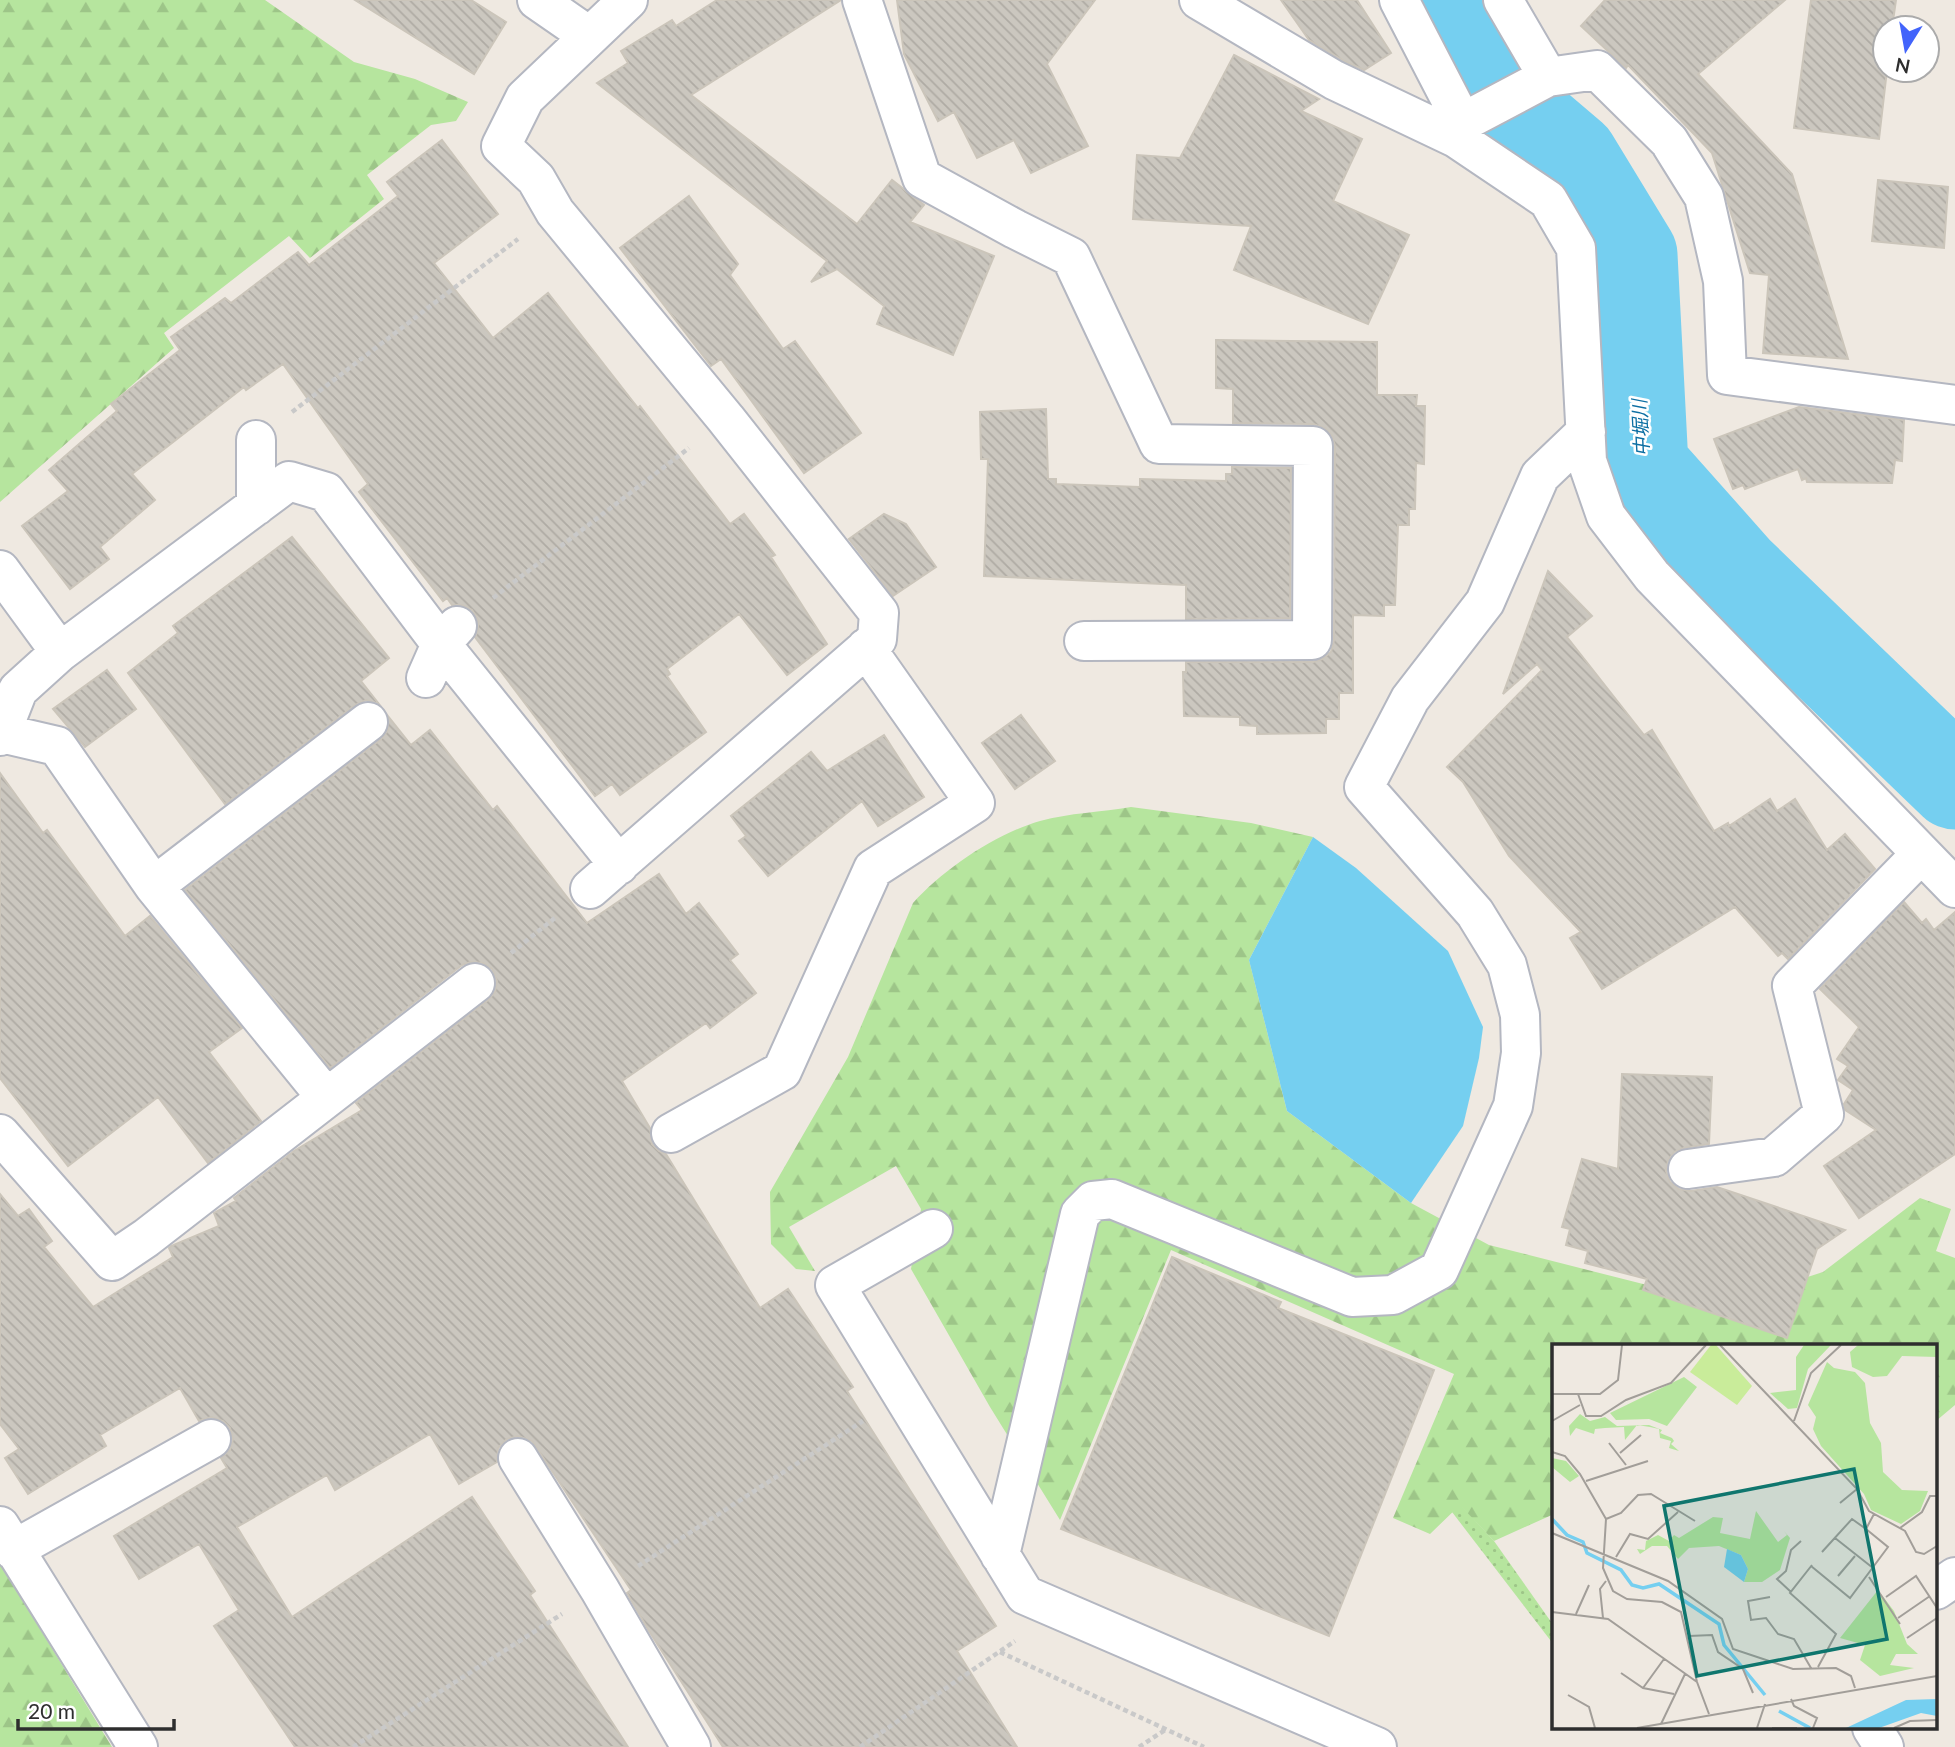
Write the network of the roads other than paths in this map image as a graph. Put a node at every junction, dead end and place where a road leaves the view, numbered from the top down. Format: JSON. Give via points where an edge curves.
{"nodes":[{"id":1,"x":537,"y":0,"type":"edge"},
{"id":2,"x":628,"y":0,"type":"edge"},
{"id":3,"x":862,"y":0,"type":"edge"},
{"id":4,"x":1199,"y":0,"type":"edge"},
{"id":5,"x":1399,"y":0,"type":"edge"},
{"id":6,"x":1503,"y":0,"type":"edge"},
{"id":7,"x":589,"y":36,"type":"junction"},
{"id":8,"x":1548,"y":77,"type":"junction"},
{"id":9,"x":1459,"y":123,"type":"junction"},
{"id":10,"x":1955,"y":405,"type":"edge"},
{"id":11,"x":1586,"y":432,"type":"junction"},
{"id":12,"x":256,"y":440,"type":"road end"},
{"id":13,"x":256,"y":506,"type":"junction"},
{"id":14,"x":0,"y":570,"type":"edge"},
{"id":15,"x":1084,"y":642,"type":"dead end"},
{"id":16,"x":866,"y":648,"type":"junction"},
{"id":17,"x":60,"y":652,"type":"junction"},
{"id":18,"x":368,"y":722,"type":"dead end"},
{"id":19,"x":1,"y":735,"type":"edge"},
{"id":20,"x":1921,"y":854,"type":"junction"},
{"id":21,"x":620,"y":865,"type":"junction"},
{"id":22,"x":154,"y":886,"type":"junction"},
{"id":23,"x":1955,"y":888,"type":"edge"},
{"id":24,"x":590,"y":889,"type":"road end"},
{"id":25,"x":475,"y":983,"type":"road end"},
{"id":26,"x":326,"y":1097,"type":"junction"},
{"id":27,"x":671,"y":1133,"type":"dead end"},
{"id":28,"x":0,"y":1134,"type":"edge"},
{"id":29,"x":1688,"y":1169,"type":"dead end"},
{"id":30,"x":933,"y":1229,"type":"dead end"},
{"id":31,"x":211,"y":1439,"type":"dead end"},
{"id":32,"x":518,"y":1458,"type":"dead end"},
{"id":33,"x":7,"y":1538,"type":"edge"},
{"id":34,"x":1000,"y":1555,"type":"junction"},
{"id":35,"x":1955,"y":1577,"type":"edge"},
{"id":36,"x":1938,"y":1589,"type":"edge"},
{"id":37,"x":1873,"y":1730,"type":"edge"},
{"id":38,"x":138,"y":1747,"type":"edge"},
{"id":39,"x":691,"y":1747,"type":"edge"},
{"id":40,"x":1377,"y":1747,"type":"edge"},
{"id":41,"x":1884,"y":1747,"type":"edge"}],
"edges":[{"from":1,"to":7,"type":"street"},
{"from":2,"to":7,"type":"street"},
{"from":3,"to":15,"type":"street","via":[[922,178],[1071,257],[1159,444],[1313,446],[1312,640]]},
{"from":4,"to":9,"type":"street","via":[[1334,80]]},
{"from":5,"to":9,"type":"street"},
{"from":6,"to":8,"type":"street"},
{"from":7,"to":16,"type":"street","via":[[525,98],[501,146],[536,179],[545,219],[879,613],[877,639]]},
{"from":8,"to":9,"type":"street"},
{"from":8,"to":10,"type":"street","via":[[1597,70],[1669,141],[1704,197],[1724,281],[1727,374]]},
{"from":9,"to":11,"type":"street","via":[[1548,200],[1576,248]]},
{"from":11,"to":20,"type":"street","via":[[1587,461],[1606,516],[1652,576]]},
{"from":11,"to":34,"type":"street","via":[[1540,476],[1485,602],[1410,699],[1364,787],[1475,913],[1507,965],[1520,1015],[1521,1053],[1513,1106],[1439,1270],[1393,1295],[1352,1297],[1112,1199],[1093,1200],[1080,1214]]},
{"from":12,"to":13,"type":"street"},
{"from":13,"to":17,"type":"street"},
{"from":13,"to":21,"type":"street","via":[[289,481],[326,492],[442,649]]},
{"from":14,"to":17,"type":"street"},
{"from":16,"to":21,"type":"street"},
{"from":16,"to":27,"type":"street","via":[[975,803],[873,869],[782,1071]]},
{"from":17,"to":19,"type":"street","via":[[18,690]]},
{"from":18,"to":22,"type":"street"},
{"from":19,"to":22,"type":"street","via":[[57,746]]},
{"from":20,"to":23,"type":"street"},
{"from":20,"to":29,"type":"street","via":[[1792,986],[1824,1114],[1774,1157]]},
{"from":21,"to":24,"type":"street"},
{"from":22,"to":26,"type":"street"},
{"from":25,"to":26,"type":"street"},
{"from":26,"to":28,"type":"street","via":[[112,1261]]},
{"from":30,"to":34,"type":"street","via":[[835,1285]]},
{"from":31,"to":33,"type":"street"},
{"from":32,"to":39,"type":"street"},
{"from":33,"to":38,"type":"street"},
{"from":34,"to":40,"type":"street","via":[[1025,1595]]},
{"from":35,"to":36,"type":"street"},
{"from":37,"to":41,"type":"street"}]}
